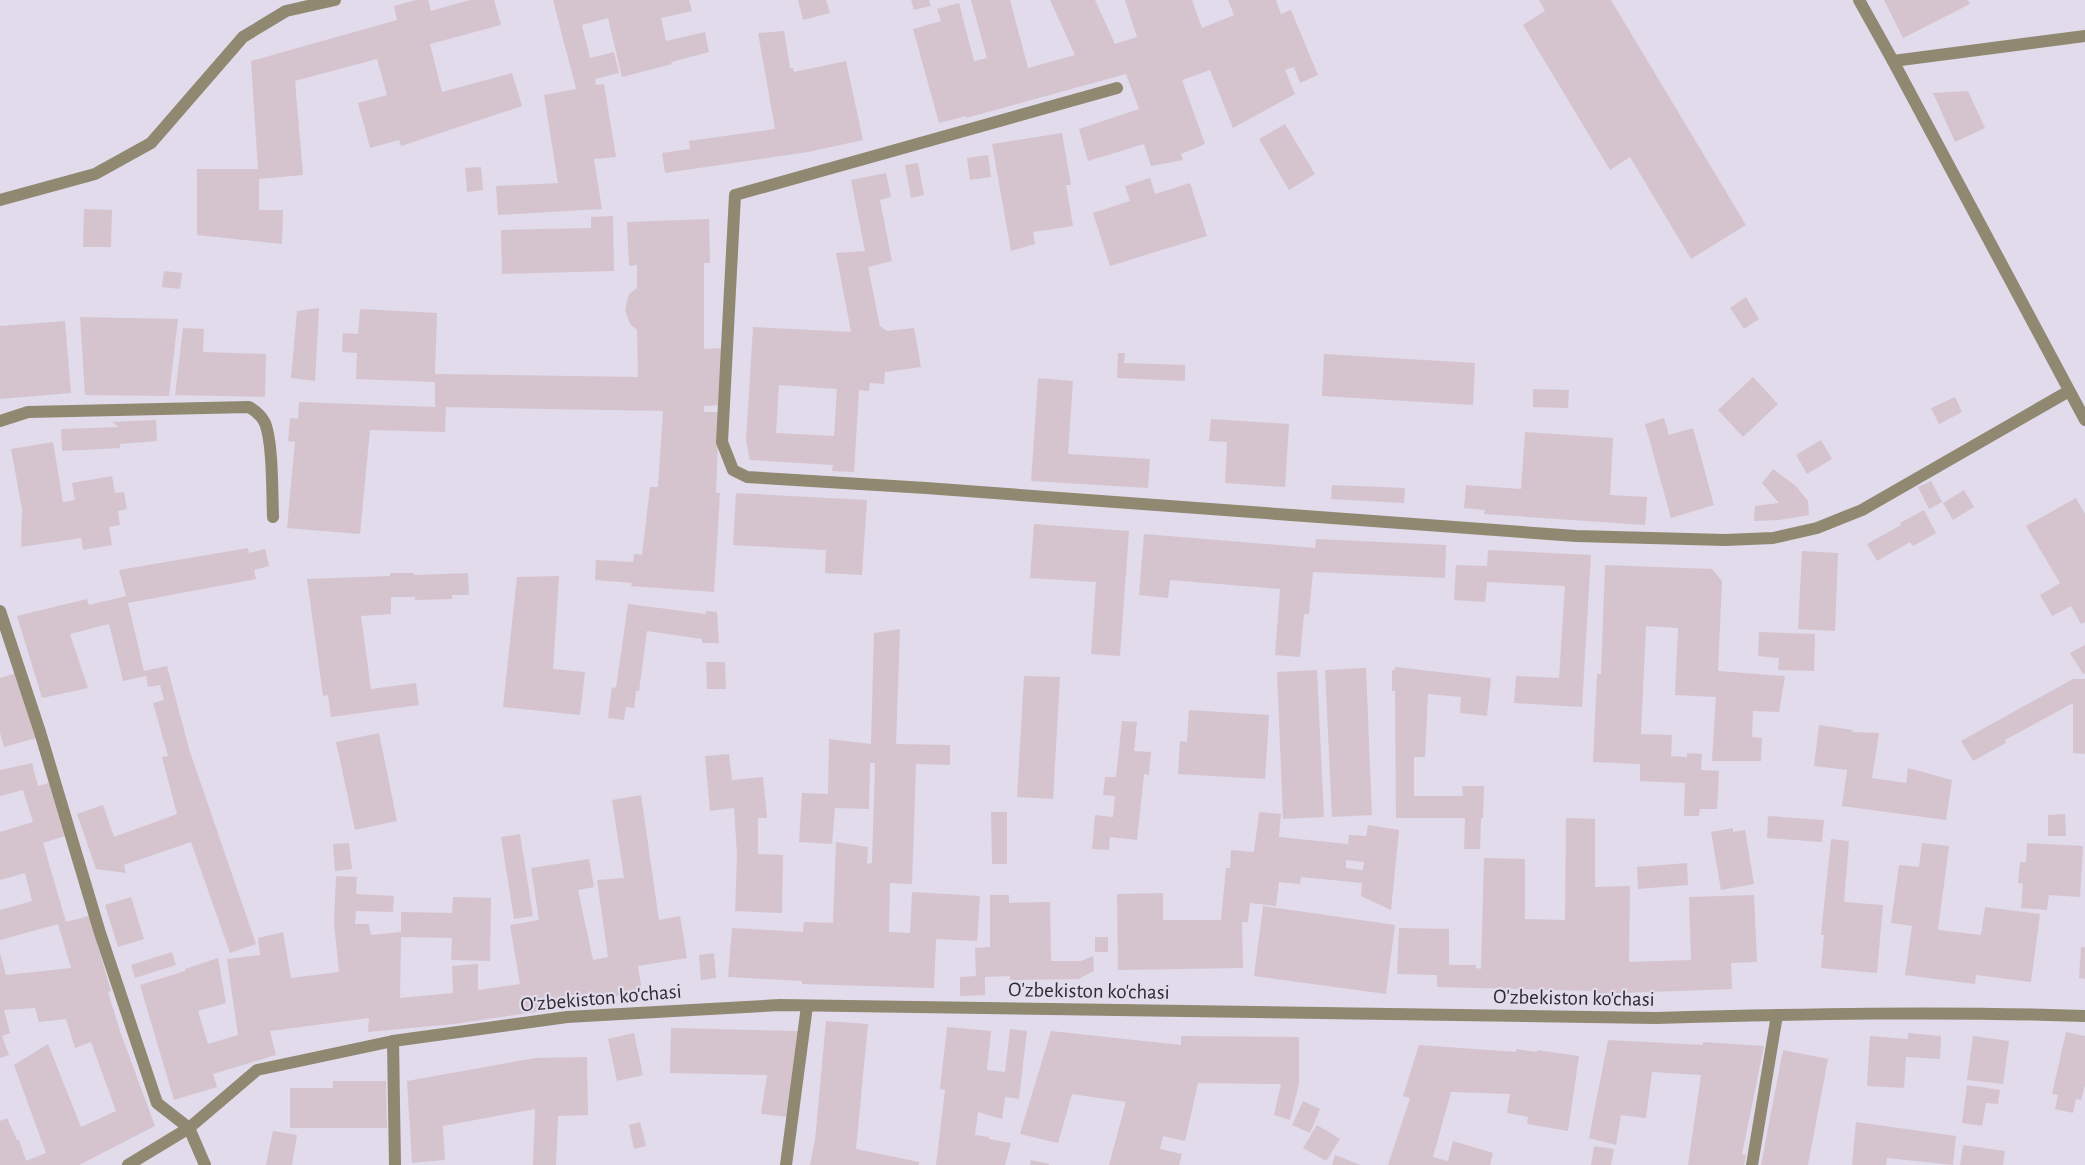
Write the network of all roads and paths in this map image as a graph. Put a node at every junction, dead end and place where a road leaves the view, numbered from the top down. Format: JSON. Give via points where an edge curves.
{"nodes":[{"id":1,"x":335,"y":0,"type":"edge"},
{"id":2,"x":1858,"y":0,"type":"edge"},
{"id":3,"x":2085,"y":36,"type":"edge"},
{"id":4,"x":1893,"y":61,"type":"junction"},
{"id":5,"x":1118,"y":88,"type":"dead end"},
{"id":6,"x":0,"y":200,"type":"edge"},
{"id":7,"x":2069,"y":391,"type":"junction"},
{"id":8,"x":2085,"y":420,"type":"edge"},
{"id":9,"x":0,"y":421,"type":"edge"},
{"id":10,"x":273,"y":517,"type":"dead end"},
{"id":11,"x":0,"y":611,"type":"edge"},
{"id":12,"x":807,"y":1006,"type":"junction"},
{"id":13,"x":1777,"y":1015,"type":"junction"},
{"id":14,"x":2085,"y":1016,"type":"edge"},
{"id":15,"x":393,"y":1041,"type":"junction"},
{"id":16,"x":189,"y":1128,"type":"junction"},
{"id":17,"x":128,"y":1165,"type":"edge"},
{"id":18,"x":205,"y":1165,"type":"edge"},
{"id":19,"x":395,"y":1165,"type":"edge"},
{"id":20,"x":786,"y":1165,"type":"edge"},
{"id":21,"x":1752,"y":1165,"type":"edge"}],
"edges":[{"from":1,"to":6,"type":"street","via":[[286,11],[243,37],[151,143],[95,174]]},
{"from":2,"to":4,"type":"street"},
{"from":3,"to":4,"type":"street"},
{"from":4,"to":7,"type":"street"},
{"from":5,"to":7,"type":"street","via":[[735,195],[722,442],[733,470],[747,477],[1576,536],[1773,538],[1817,528],[1862,510]]},
{"from":7,"to":8,"type":"street"},
{"from":9,"to":10,"type":"street","via":[[28,412],[249,407],[264,421],[269,436]]},
{"from":11,"to":16,"type":"street","via":[[157,1103]]},
{"from":12,"to":13,"type":"street","name":"O'zbekiston ko'chasi","via":[[1656,1018]]},
{"from":12,"to":15,"type":"street","name":"O'zbekiston ko'chasi","via":[[567,1017]]},
{"from":12,"to":20,"type":"street"},
{"from":13,"to":14,"type":"street","name":"O'zbekiston ko'chasi"},
{"from":13,"to":21,"type":"street"},
{"from":15,"to":16,"type":"street","name":"O'zbekiston ko'chasi","via":[[257,1070]]},
{"from":15,"to":19,"type":"street"},
{"from":16,"to":17,"type":"street","name":"O'zbekiston ko'chasi"},
{"from":16,"to":18,"type":"street"}]}
